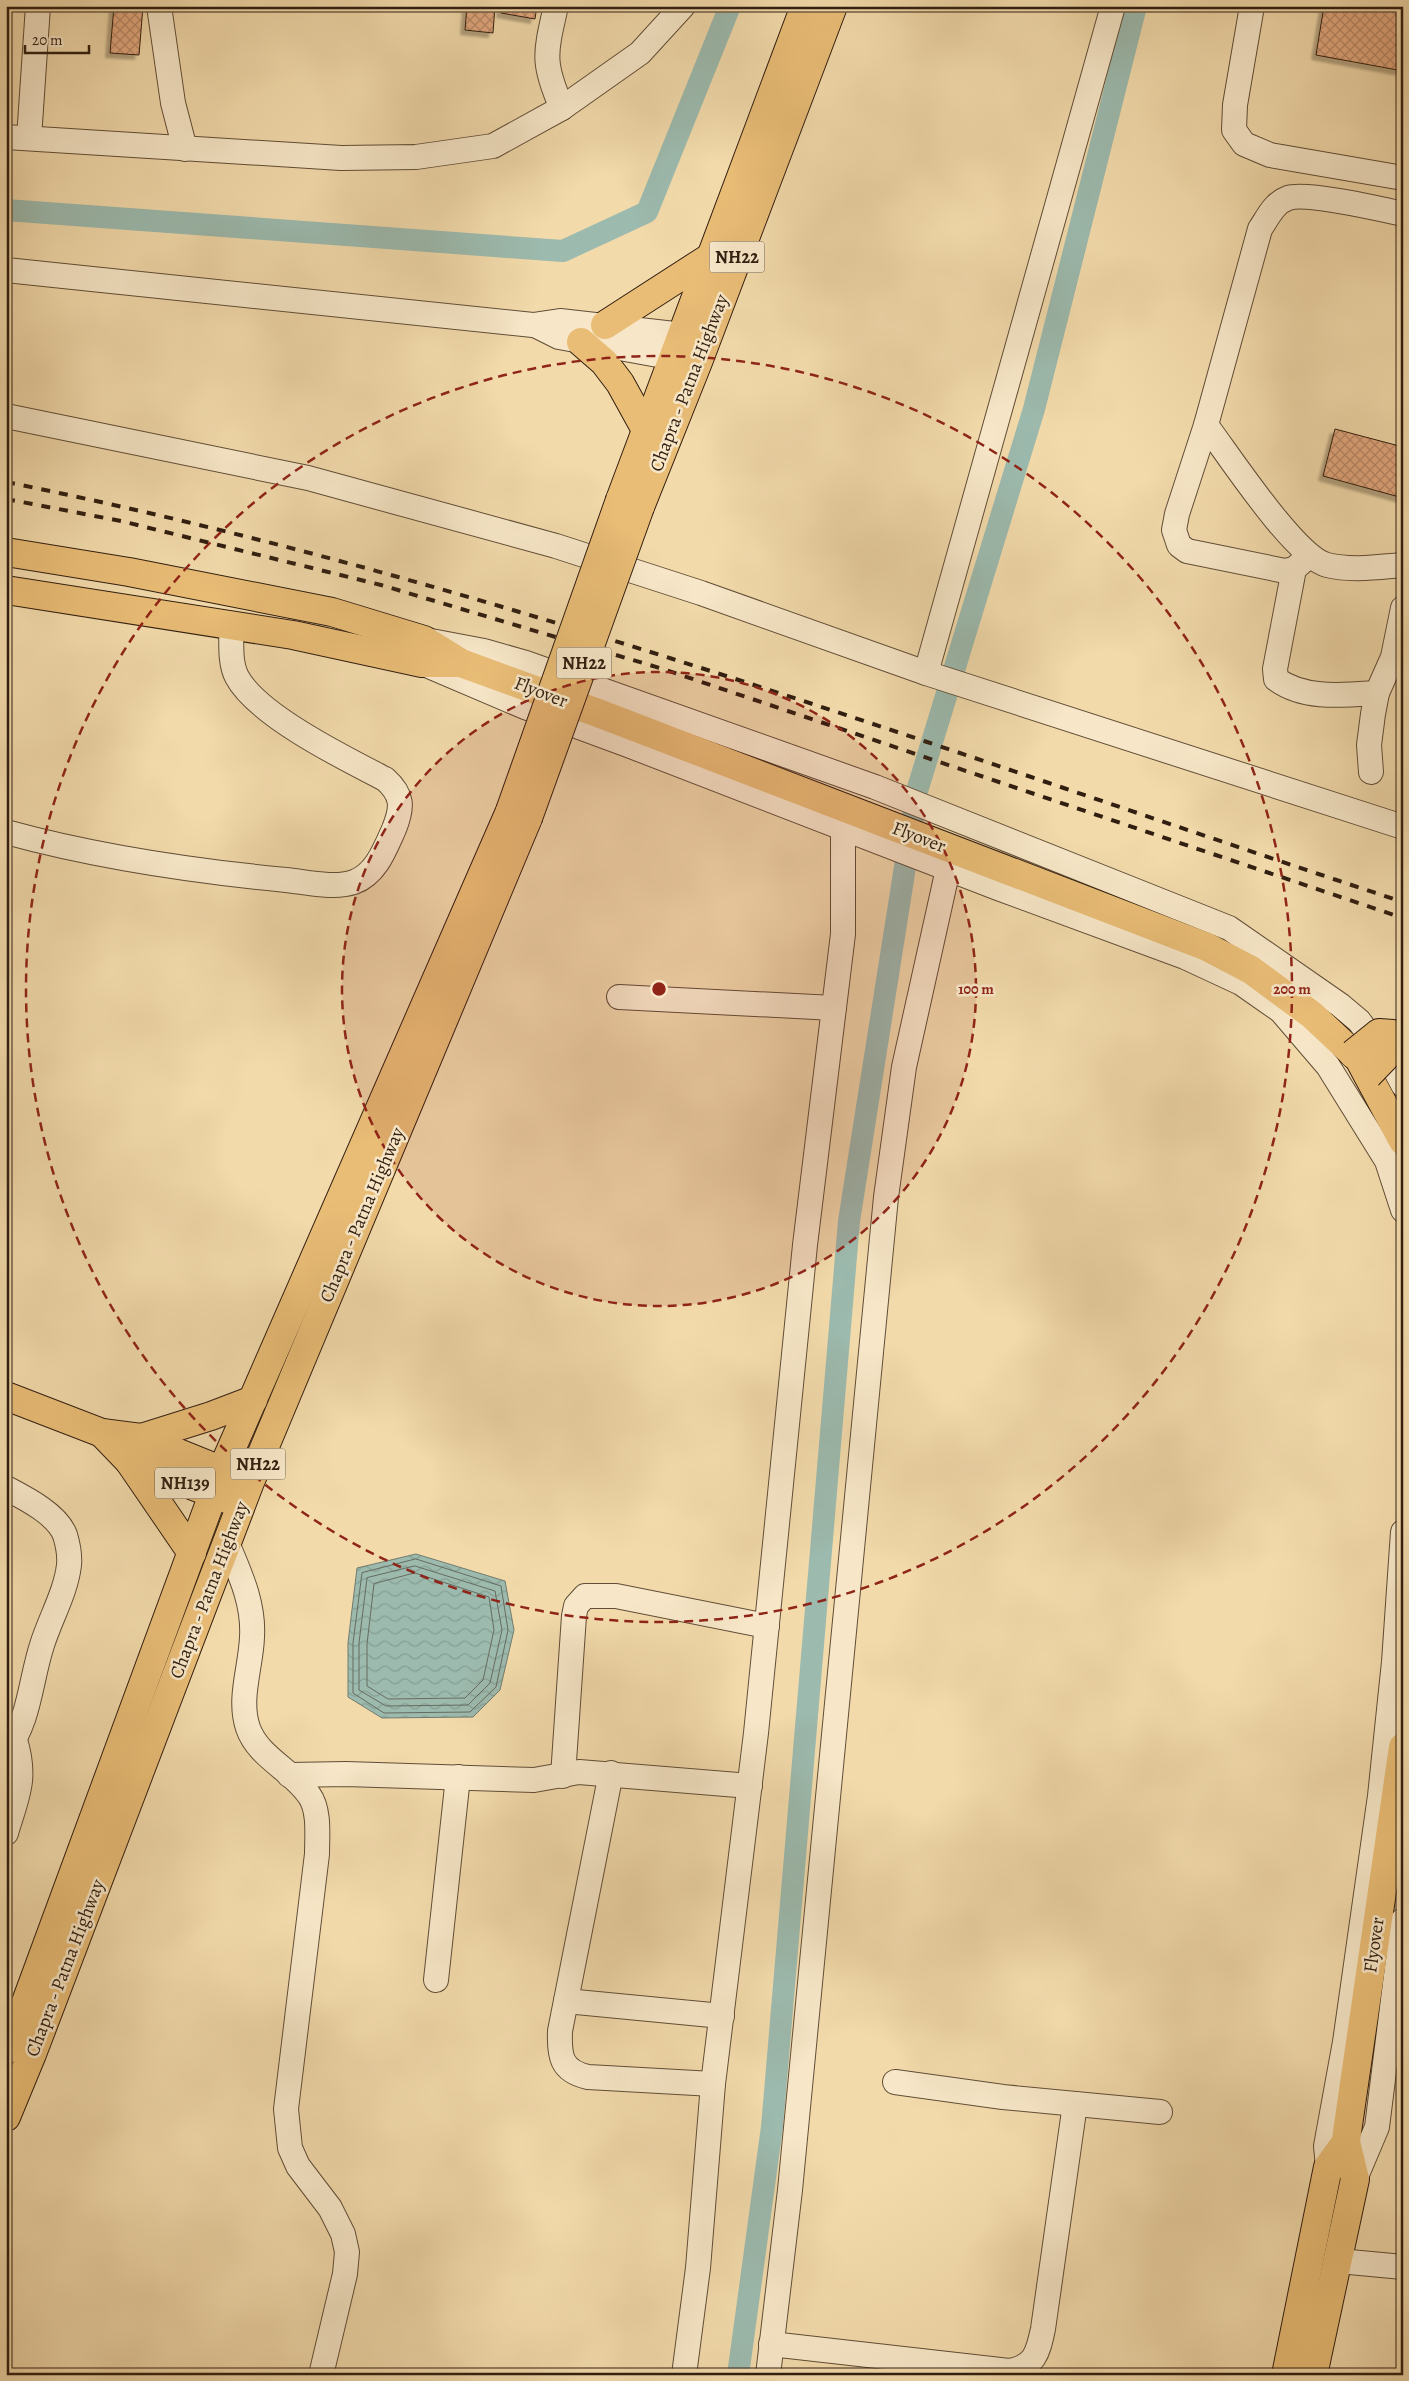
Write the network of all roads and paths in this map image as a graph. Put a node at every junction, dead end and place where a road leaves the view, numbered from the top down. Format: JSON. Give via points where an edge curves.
{"nodes":[{"id":1,"x":38,"y":6,"type":"edge"},
{"id":2,"x":159,"y":6,"type":"edge"},
{"id":3,"x":556,"y":6,"type":"edge"},
{"id":4,"x":682,"y":6,"type":"edge"},
{"id":5,"x":805,"y":6,"type":"edge"},
{"id":6,"x":833,"y":6,"type":"edge"},
{"id":7,"x":1113,"y":6,"type":"edge"},
{"id":8,"x":1252,"y":6,"type":"edge"},
{"id":9,"x":562,"y":108,"type":"junction"},
{"id":10,"x":17,"y":137,"type":"edge"},
{"id":11,"x":185,"y":149,"type":"junction"},
{"id":12,"x":1403,"y":178,"type":"edge"},
{"id":13,"x":1403,"y":214,"type":"edge"},
{"id":14,"x":710,"y":258,"type":"junction"},
{"id":15,"x":6,"y":270,"type":"edge"},
{"id":16,"x":533,"y":325,"type":"junction"},
{"id":17,"x":605,"y":325,"type":"junction"},
{"id":18,"x":581,"y":342,"type":"junction"},
{"id":19,"x":689,"y":349,"type":"junction"},
{"id":20,"x":6,"y":416,"type":"edge"},
{"id":21,"x":1206,"y":425,"type":"junction"},
{"id":22,"x":646,"y":430,"type":"junction"},
{"id":23,"x":630,"y":503,"type":"junction"},
{"id":24,"x":6,"y":552,"type":"edge"},
{"id":25,"x":1301,"y":562,"type":"junction"},
{"id":26,"x":1403,"y":565,"type":"edge"},
{"id":27,"x":6,"y":590,"type":"edge"},
{"id":28,"x":1403,"y":608,"type":"edge"},
{"id":29,"x":231,"y":624,"type":"junction"},
{"id":30,"x":1400,"y":634,"type":"edge"},
{"id":31,"x":423,"y":652,"type":"junction"},
{"id":32,"x":926,"y":673,"type":"junction"},
{"id":33,"x":1377,"y":693,"type":"junction"},
{"id":34,"x":1372,"y":772,"type":"dead end"},
{"id":35,"x":519,"y":814,"type":"junction"},
{"id":36,"x":1403,"y":827,"type":"edge"},
{"id":37,"x":843,"y":829,"type":"junction"},
{"id":38,"x":6,"y":832,"type":"edge"},
{"id":39,"x":939,"y":865,"type":"junction"},
{"id":40,"x":620,"y":997,"type":"dead end"},
{"id":41,"x":834,"y":1008,"type":"junction"},
{"id":42,"x":1398,"y":1028,"type":"edge"},
{"id":43,"x":1360,"y":1064,"type":"junction"},
{"id":44,"x":1403,"y":1085,"type":"edge"},
{"id":45,"x":1403,"y":1141,"type":"edge"},
{"id":46,"x":1403,"y":1210,"type":"edge"},
{"id":47,"x":6,"y":1396,"type":"edge"},
{"id":48,"x":253,"y":1400,"type":"junction"},
{"id":49,"x":135,"y":1449,"type":"junction"},
{"id":50,"x":218,"y":1482,"type":"junction"},
{"id":51,"x":6,"y":1488,"type":"edge"},
{"id":52,"x":246,"y":1494,"type":"junction"},
{"id":53,"x":1403,"y":1532,"type":"edge"},
{"id":54,"x":227,"y":1543,"type":"junction"},
{"id":55,"x":192,"y":1552,"type":"junction"},
{"id":56,"x":767,"y":1626,"type":"junction"},
{"id":57,"x":11,"y":1746,"type":"edge"},
{"id":58,"x":1403,"y":1747,"type":"edge"},
{"id":59,"x":610,"y":1773,"type":"junction"},
{"id":60,"x":289,"y":1775,"type":"junction"},
{"id":61,"x":564,"y":1776,"type":"junction"},
{"id":62,"x":458,"y":1777,"type":"junction"},
{"id":63,"x":750,"y":1786,"type":"junction"},
{"id":64,"x":6,"y":1833,"type":"edge"},
{"id":65,"x":1403,"y":1920,"type":"edge"},
{"id":66,"x":436,"y":1980,"type":"dead end"},
{"id":67,"x":566,"y":2001,"type":"junction"},
{"id":68,"x":722,"y":2016,"type":"junction"},
{"id":69,"x":13,"y":2019,"type":"edge"},
{"id":70,"x":6,"y":2050,"type":"edge"},
{"id":71,"x":895,"y":2082,"type":"dead end"},
{"id":72,"x":714,"y":2084,"type":"junction"},
{"id":73,"x":1075,"y":2104,"type":"junction"},
{"id":74,"x":1160,"y":2112,"type":"dead end"},
{"id":75,"x":6,"y":2117,"type":"edge"},
{"id":76,"x":1347,"y":2137,"type":"junction"},
{"id":77,"x":1328,"y":2167,"type":"junction"},
{"id":78,"x":1355,"y":2179,"type":"junction"},
{"id":79,"x":1339,"y":2261,"type":"junction"},
{"id":80,"x":1403,"y":2267,"type":"edge"},
{"id":81,"x":771,"y":2344,"type":"junction"},
{"id":82,"x":321,"y":2375,"type":"edge"},
{"id":83,"x":684,"y":2375,"type":"edge"},
{"id":84,"x":768,"y":2375,"type":"edge"},
{"id":85,"x":1286,"y":2375,"type":"edge"},
{"id":86,"x":1313,"y":2375,"type":"edge"}],
"edges":[{"from":1,"to":10,"type":"street"},
{"from":2,"to":11,"type":"street","via":[[173,103]]},
{"from":3,"to":9,"type":"street","via":[[546,60],[549,78]]},
{"from":4,"to":9,"type":"street","via":[[640,53]]},
{"from":5,"to":14,"type":"main road","name":"Chapra - Patna Highway","number":"NH22"},
{"from":6,"to":19,"type":"main road","name":"Chapra - Patna Highway","number":"NH22"},
{"from":7,"to":32,"type":"street"},
{"from":8,"to":12,"type":"street","via":[[1235,105],[1234,130],[1244,144],[1270,155]]},
{"from":9,"to":11,"type":"street","via":[[493,146],[416,157],[341,158]]},
{"from":10,"to":11,"type":"street"},
{"from":13,"to":21,"type":"street","via":[[1303,198],[1289,198],[1276,205],[1260,229]]},
{"from":14,"to":17,"type":"main road"},
{"from":14,"to":19,"type":"main road","name":"Chapra - Patna Highway","number":"NH22"},
{"from":15,"to":16,"type":"street"},
{"from":16,"to":17,"type":"street","via":[[560,321]]},
{"from":16,"to":18,"type":"street","via":[[558,337]]},
{"from":17,"to":19,"type":"street"},
{"from":18,"to":19,"type":"street"},
{"from":18,"to":22,"type":"main road","via":[[604,362],[620,383]]},
{"from":19,"to":22,"type":"main road","name":"Chapra - Patna Highway","number":"NH22"},
{"from":19,"to":23,"type":"main road","name":"Chapra - Patna Highway","number":"NH22"},
{"from":20,"to":32,"type":"street","via":[[308,478],[556,546],[701,593]]},
{"from":21,"to":25,"type":"street","via":[[1281,526]]},
{"from":21,"to":25,"type":"street","via":[[1177,514],[1174,530],[1179,545],[1187,551],[1285,572]]},
{"from":22,"to":23,"type":"main road","name":"Chapra - Patna Highway","number":"NH22"},
{"from":23,"to":35,"type":"main road","number":"NH22","bridge":true},
{"from":24,"to":31,"type":"main road","via":[[129,572],[332,612]]},
{"from":25,"to":26,"type":"street","via":[[1346,568]]},
{"from":25,"to":33,"type":"street","via":[[1275,669],[1276,679],[1286,687],[1307,692],[1336,695]]},
{"from":27,"to":29,"type":"main road"},
{"from":28,"to":30,"type":"street"},
{"from":29,"to":31,"type":"main road"},
{"from":29,"to":38,"type":"street","via":[[233,664],[237,677],[250,695],[295,728],[385,779],[396,789],[400,810],[395,826],[378,862],[367,875],[347,884],[224,874]]},
{"from":30,"to":33,"type":"street"},
{"from":31,"to":37,"type":"street","via":[[525,707]]},
{"from":31,"to":43,"type":"main road","name":"Flyover","via":[[598,713],[1207,947],[1251,970],[1312,1015]]},
{"from":31,"to":44,"type":"street","via":[[484,651],[526,662],[875,787],[1229,928],[1359,1021]]},
{"from":32,"to":36,"type":"street"},
{"from":33,"to":34,"type":"street","via":[[1370,745]]},
{"from":35,"to":48,"type":"main road","name":"Chapra - Patna Highway","number":"NH22"},
{"from":35,"to":52,"type":"main road","name":"Chapra - Patna Highway","number":"NH22"},
{"from":37,"to":39,"type":"street"},
{"from":37,"to":41,"type":"street","via":[[843,934]]},
{"from":39,"to":46,"type":"street","via":[[1185,957],[1240,983],[1280,1012],[1328,1066],[1387,1161]]},
{"from":39,"to":81,"type":"street","via":[[904,1067],[886,1197],[792,2170]]},
{"from":40,"to":41,"type":"street"},
{"from":41,"to":56,"type":"street","via":[[805,1245]]},
{"from":42,"to":43,"type":"main road","bridge":true,"via":[[1379,1033]]},
{"from":43,"to":45,"type":"main road","name":"Flyover"},
{"from":47,"to":49,"type":"main road","number":"NH139"},
{"from":48,"to":49,"type":"main road"},
{"from":48,"to":50,"type":"main road","name":"Chapra - Patna Highway","number":"NH22"},
{"from":49,"to":50,"type":"main road","number":"NH139"},
{"from":49,"to":55,"type":"main road"},
{"from":50,"to":52,"type":"main road","number":"NH139"},
{"from":50,"to":55,"type":"main road","name":"Chapra - Patna Highway","number":"NH22"},
{"from":51,"to":57,"type":"street","via":[[49,1515],[64,1532],[69,1548],[69,1566],[40,1651],[25,1718]]},
{"from":52,"to":54,"type":"main road","name":"Chapra - Patna Highway","number":"NH22"},
{"from":53,"to":77,"type":"street","via":[[1380,1796],[1345,2042],[1326,2146]]},
{"from":54,"to":60,"type":"street","via":[[247,1590],[251,1614],[252,1636],[244,1698],[248,1728],[260,1748]]},
{"from":54,"to":75,"type":"main road","name":"Chapra - Patna Highway","number":"NH22"},
{"from":55,"to":69,"type":"main road","name":"Chapra - Patna Highway","number":"NH22"},
{"from":56,"to":61,"type":"street","via":[[616,1596],[585,1596],[576,1606],[572,1625]]},
{"from":56,"to":63,"type":"street"},
{"from":57,"to":64,"type":"street","via":[[22,1769]]},
{"from":58,"to":76,"type":"main road","name":"Flyover"},
{"from":59,"to":61,"type":"street","via":[[579,1772]]},
{"from":59,"to":63,"type":"street"},
{"from":59,"to":67,"type":"street"},
{"from":60,"to":62,"type":"street"},
{"from":60,"to":82,"type":"street","via":[[310,1795],[316,1813],[317,1854],[286,2108],[287,2130],[298,2166],[330,2208],[343,2234],[347,2252],[345,2274]]},
{"from":61,"to":62,"type":"street","via":[[534,1780]]},
{"from":62,"to":66,"type":"street"},
{"from":63,"to":68,"type":"street"},
{"from":65,"to":78,"type":"street","via":[[1377,2127]]},
{"from":67,"to":68,"type":"street"},
{"from":67,"to":72,"type":"street","via":[[559,2049],[564,2064],[574,2074]]},
{"from":68,"to":72,"type":"street"},
{"from":69,"to":70,"type":"main road","name":"Chapra - Patna Highway","number":"NH22"},
{"from":71,"to":73,"type":"street"},
{"from":72,"to":83,"type":"street","via":[[698,2268]]},
{"from":73,"to":74,"type":"street"},
{"from":73,"to":81,"type":"street","via":[[1039,2347],[1032,2361],[1021,2369],[1009,2371]]},
{"from":76,"to":77,"type":"main road","name":"Flyover"},
{"from":76,"to":78,"type":"main road","name":"Flyover"},
{"from":77,"to":85,"type":"main road"},
{"from":78,"to":79,"type":"main road"},
{"from":79,"to":80,"type":"street"},
{"from":79,"to":86,"type":"main road"},
{"from":81,"to":84,"type":"street"}]}
